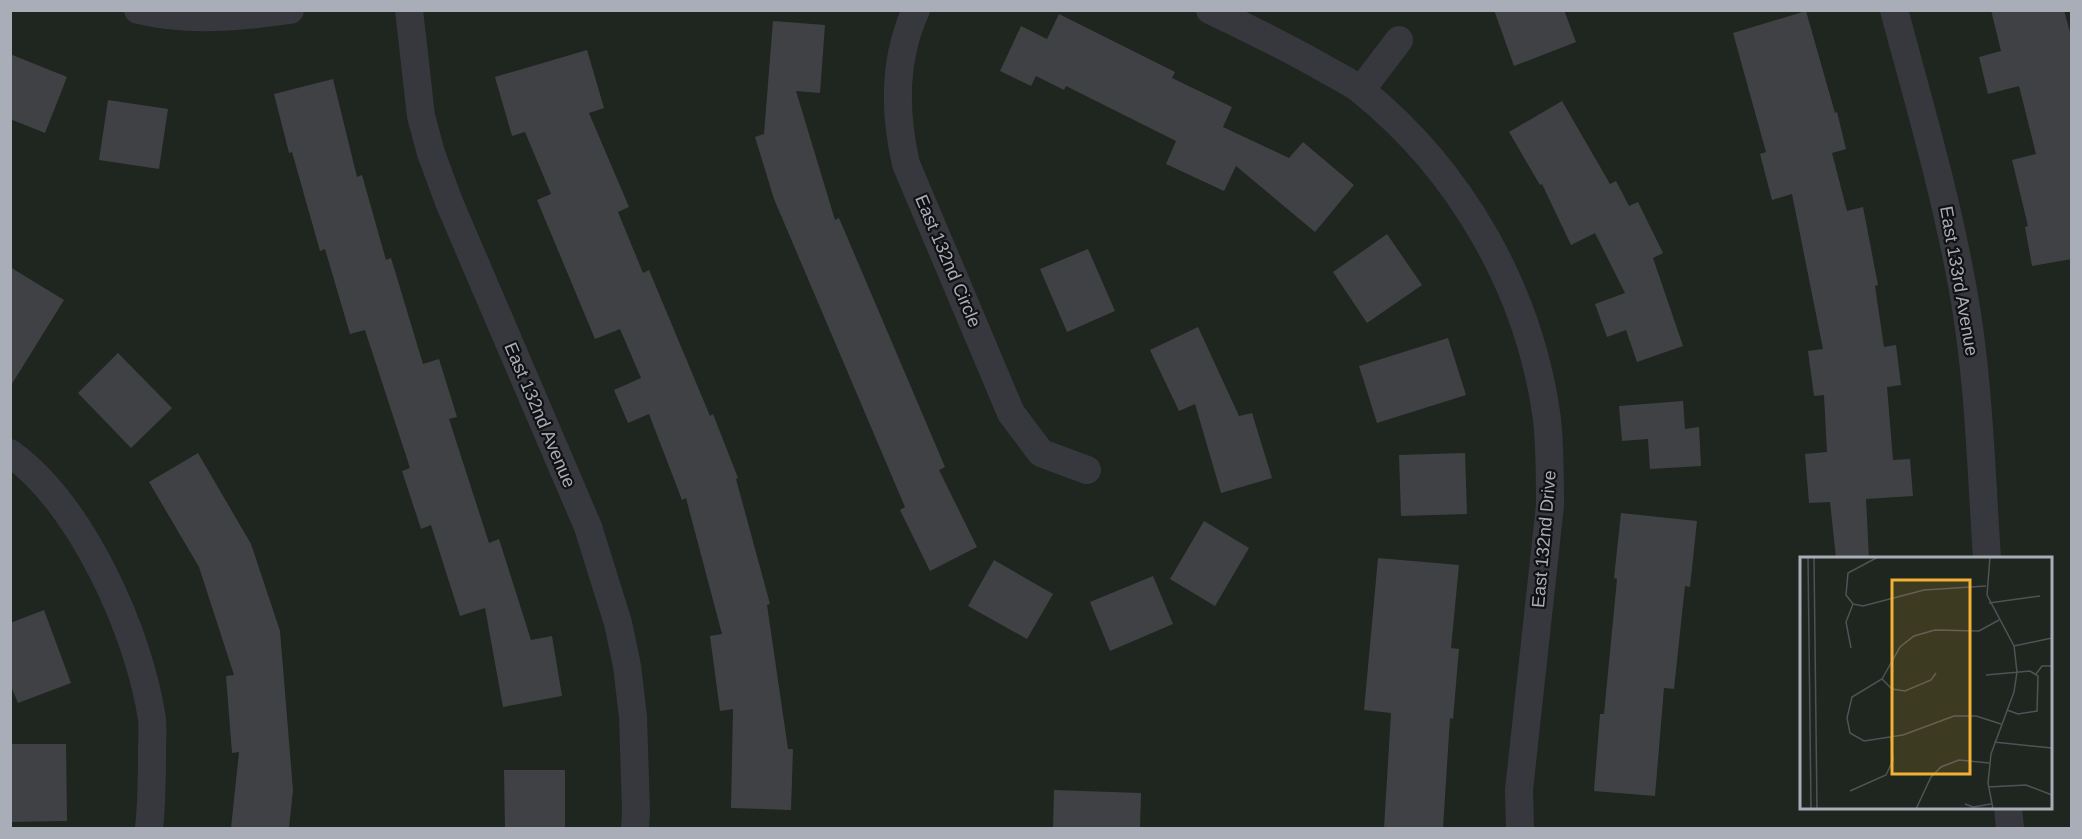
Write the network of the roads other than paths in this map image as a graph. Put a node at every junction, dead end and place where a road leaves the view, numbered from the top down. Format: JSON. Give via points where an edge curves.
{"nodes":[{"id":1,"x":138,"y":10,"type":"edge"},
{"id":2,"x":290,"y":10,"type":"edge"},
{"id":3,"x":409,"y":10,"type":"edge"},
{"id":4,"x":916,"y":10,"type":"edge"},
{"id":5,"x":1210,"y":10,"type":"edge"},
{"id":6,"x":1894,"y":10,"type":"edge"},
{"id":7,"x":1399,"y":40,"type":"dead end"},
{"id":8,"x":1361,"y":90,"type":"junction"},
{"id":9,"x":10,"y":453,"type":"edge"},
{"id":10,"x":1087,"y":470,"type":"dead end"},
{"id":11,"x":1987,"y":557,"type":"edge"},
{"id":12,"x":2008,"y":809,"type":"edge"},
{"id":13,"x":149,"y":828,"type":"edge"},
{"id":14,"x":634,"y":828,"type":"edge"},
{"id":15,"x":1520,"y":828,"type":"edge"},
{"id":16,"x":2010,"y":828,"type":"edge"}],
"edges":[{"from":1,"to":2,"type":"street","via":[[184,18]]},
{"from":3,"to":14,"type":"street","name":"East 132nd Avenue","via":[[421,116],[431,153],[588,527],[618,623],[633,717]]},
{"from":4,"to":10,"type":"street","name":"East 132nd Circle","via":[[902,46],[896,90],[906,164],[1011,413],[1041,453]]},
{"from":5,"to":8,"type":"street","name":"East 132nd Drive","via":[[1296,52]]},
{"from":6,"to":11,"type":"street","name":"East 133rd Avenue","via":[[1946,202],[1964,291],[1972,348]]},
{"from":7,"to":8,"type":"street"},
{"from":8,"to":15,"type":"street","name":"East 132nd Drive","via":[[1419,145],[1483,232],[1524,320],[1540,380],[1547,420],[1550,505],[1520,780]]},
{"from":9,"to":13,"type":"street","via":[[38,477],[79,530],[121,609],[141,666],[152,720],[153,796]]},
{"from":12,"to":16,"type":"street"}]}
